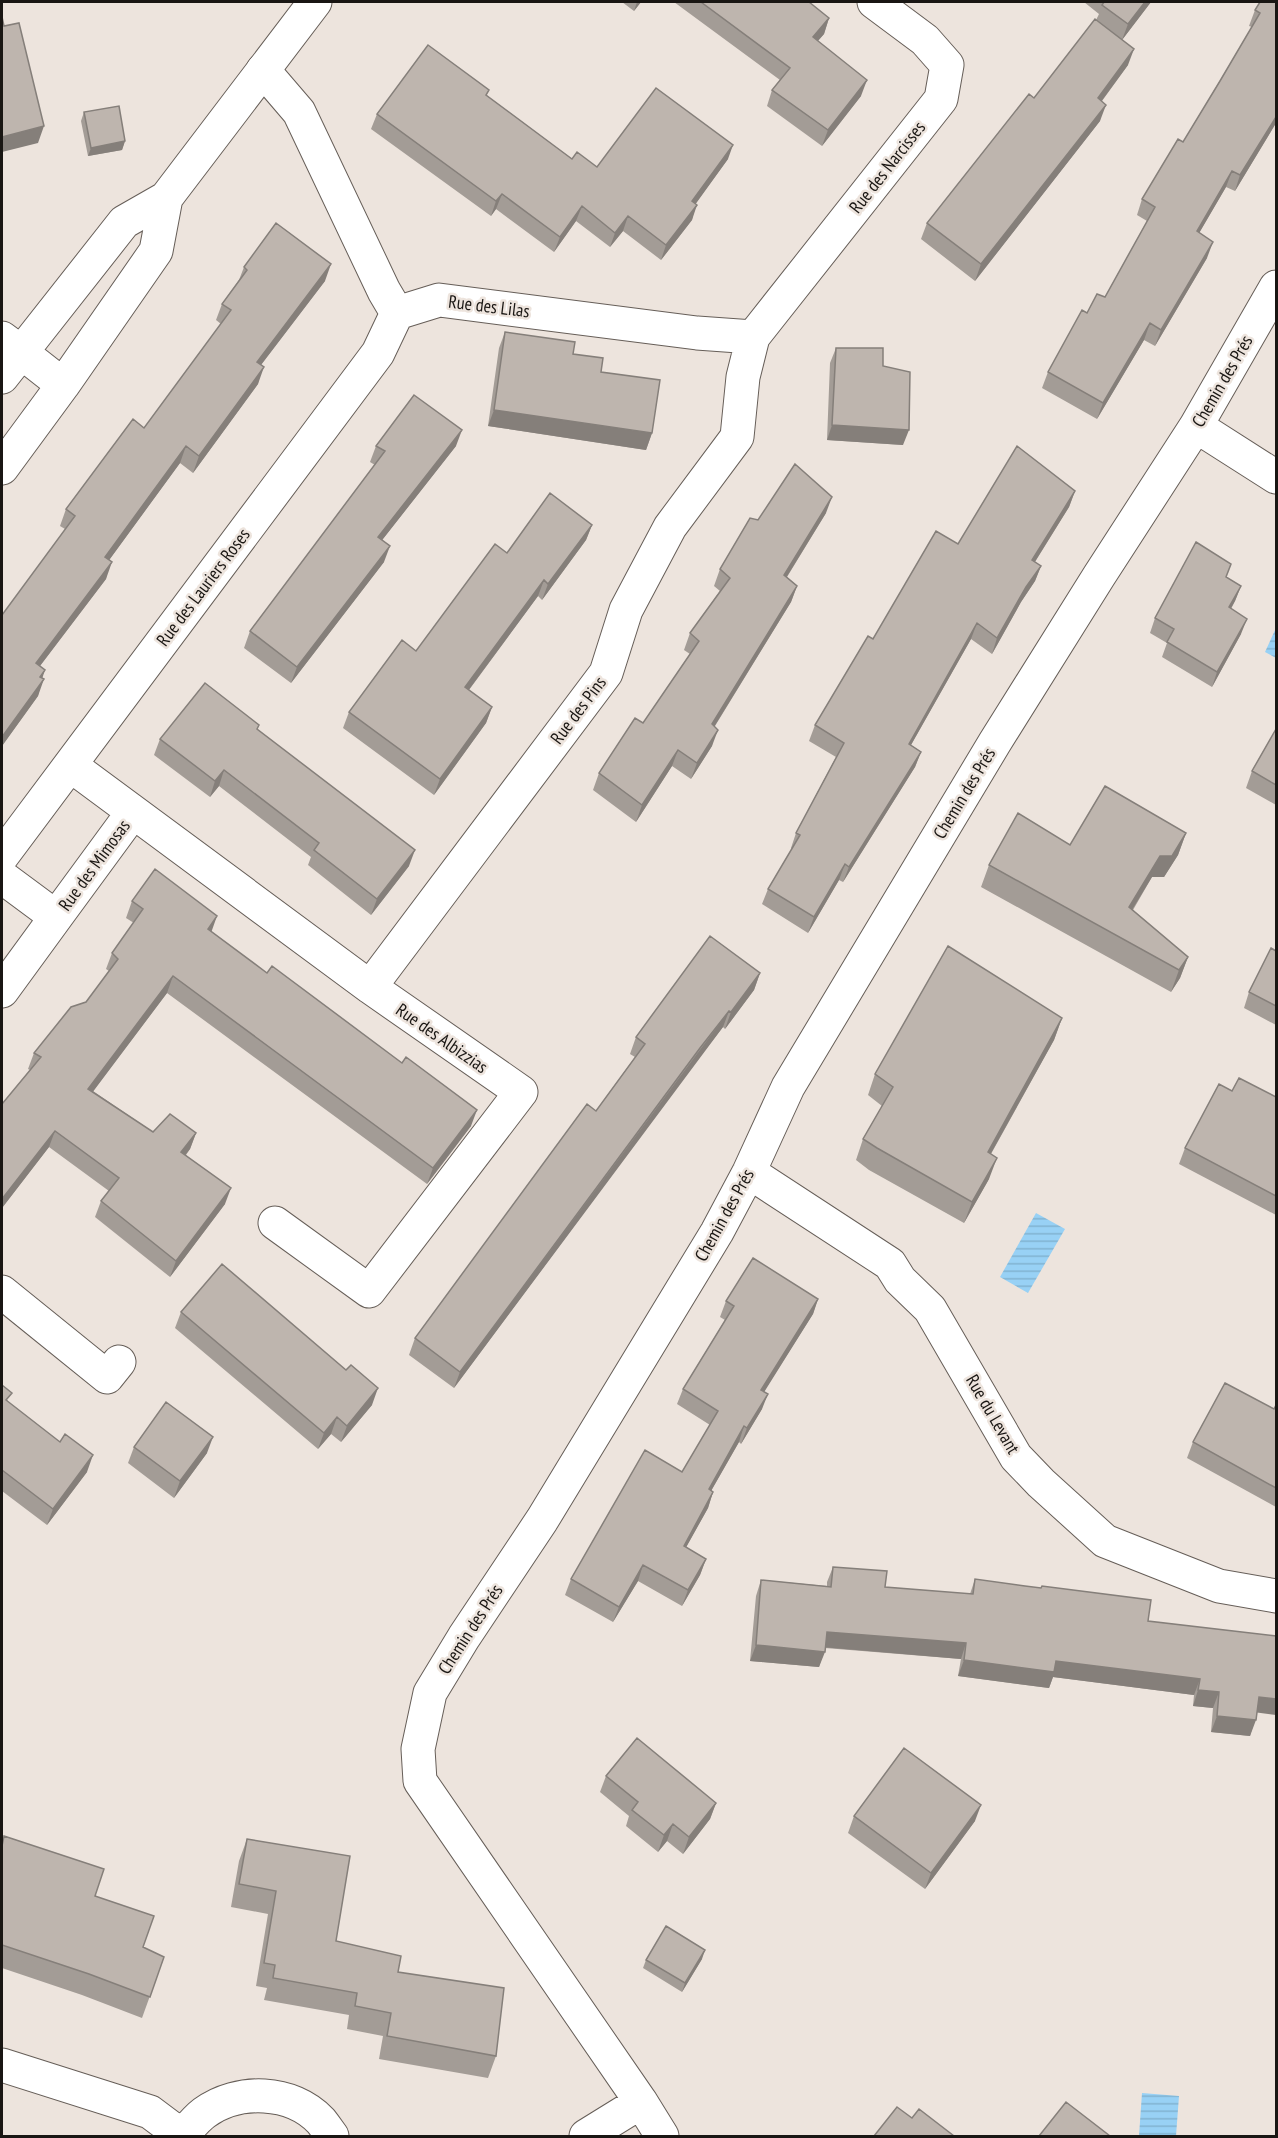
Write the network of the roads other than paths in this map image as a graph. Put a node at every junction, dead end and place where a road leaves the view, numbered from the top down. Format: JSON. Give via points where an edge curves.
{"nodes":[{"id":1,"x":315,"y":2,"type":"edge"},
{"id":2,"x":874,"y":2,"type":"edge"},
{"id":3,"x":263,"y":70,"type":"junction"},
{"id":4,"x":166,"y":198,"type":"junction"},
{"id":5,"x":1276,"y":287,"type":"edge"},
{"id":6,"x":397,"y":314,"type":"junction"},
{"id":7,"x":753,"y":337,"type":"junction"},
{"id":8,"x":8,"y":356,"type":"edge"},
{"id":9,"x":63,"y":385,"type":"junction"},
{"id":10,"x":1196,"y":426,"type":"junction"},
{"id":11,"x":2,"y":468,"type":"edge"},
{"id":12,"x":1276,"y":477,"type":"edge"},
{"id":13,"x":70,"y":765,"type":"junction"},
{"id":14,"x":133,"y":812,"type":"junction"},
{"id":15,"x":2,"y":856,"type":"edge"},
{"id":16,"x":2,"y":877,"type":"edge"},
{"id":17,"x":56,"y":917,"type":"junction"},
{"id":18,"x":370,"y":987,"type":"junction"},
{"id":19,"x":2,"y":991,"type":"edge"},
{"id":20,"x":748,"y":1172,"type":"junction"},
{"id":21,"x":275,"y":1223,"type":"dead end"},
{"id":22,"x":2,"y":1292,"type":"edge"},
{"id":23,"x":119,"y":1362,"type":"dead end"},
{"id":24,"x":1276,"y":1596,"type":"edge"},
{"id":25,"x":2,"y":2065,"type":"edge"},
{"id":26,"x":641,"y":2102,"type":"junction"},
{"id":27,"x":182,"y":2136,"type":"edge"},
{"id":28,"x":332,"y":2136,"type":"edge"},
{"id":29,"x":586,"y":2136,"type":"edge"},
{"id":30,"x":662,"y":2136,"type":"edge"}],
"edges":[{"from":1,"to":3,"type":"street"},
{"from":2,"to":7,"type":"street","name":"Rue des Narcisses","via":[[925,40],[947,65],[941,99]]},
{"from":3,"to":4,"type":"street"},
{"from":3,"to":6,"type":"street","via":[[299,112]]},
{"from":4,"to":8,"type":"street","via":[[124,222]]},
{"from":4,"to":9,"type":"street","via":[[156,251]]},
{"from":5,"to":10,"type":"street","name":"Chemin des Prés"},
{"from":6,"to":7,"type":"street","name":"Rue des Lilas","via":[[439,300]]},
{"from":6,"to":13,"type":"street","name":"Rue des Lauriers Roses","via":[[378,353]]},
{"from":7,"to":18,"type":"street","name":"Rue des Pins","via":[[743,377],[737,436],[670,527],[626,610],[606,673]]},
{"from":8,"to":9,"type":"street"},
{"from":9,"to":11,"type":"street"},
{"from":10,"to":12,"type":"street"},
{"from":10,"to":20,"type":"street","name":"Chemin des Prés","via":[[995,742],[788,1087]]},
{"from":13,"to":14,"type":"street","name":"Rue des Albizzias"},
{"from":13,"to":15,"type":"street","name":"Rue des Lauriers Roses"},
{"from":14,"to":17,"type":"street","name":"Rue des Mimosas"},
{"from":14,"to":18,"type":"street","name":"Rue des Albizzias"},
{"from":16,"to":17,"type":"street","name":"Rue des Mimosas"},
{"from":17,"to":19,"type":"street","name":"Rue des Mimosas"},
{"from":18,"to":21,"type":"street","name":"Rue des Albizzias","via":[[521,1092],[369,1291]]},
{"from":20,"to":24,"type":"street","name":"Rue du Levant","via":[[890,1264],[900,1280],[930,1309],[1016,1457],[1105,1540],[1219,1586]]},
{"from":20,"to":26,"type":"street","name":"Chemin des Prés","via":[[717,1232],[548,1510],[430,1693],[418,1749],[420,1781]]},
{"from":22,"to":23,"type":"street","via":[[107,1377]]},
{"from":25,"to":27,"type":"street","via":[[150,2112]]},
{"from":26,"to":29,"type":"street"},
{"from":26,"to":30,"type":"street","name":"Chemin des Prés"},
{"from":27,"to":28,"type":"street","via":[[204,2113],[232,2098],[264,2095],[295,2103],[321,2120]]}]}
